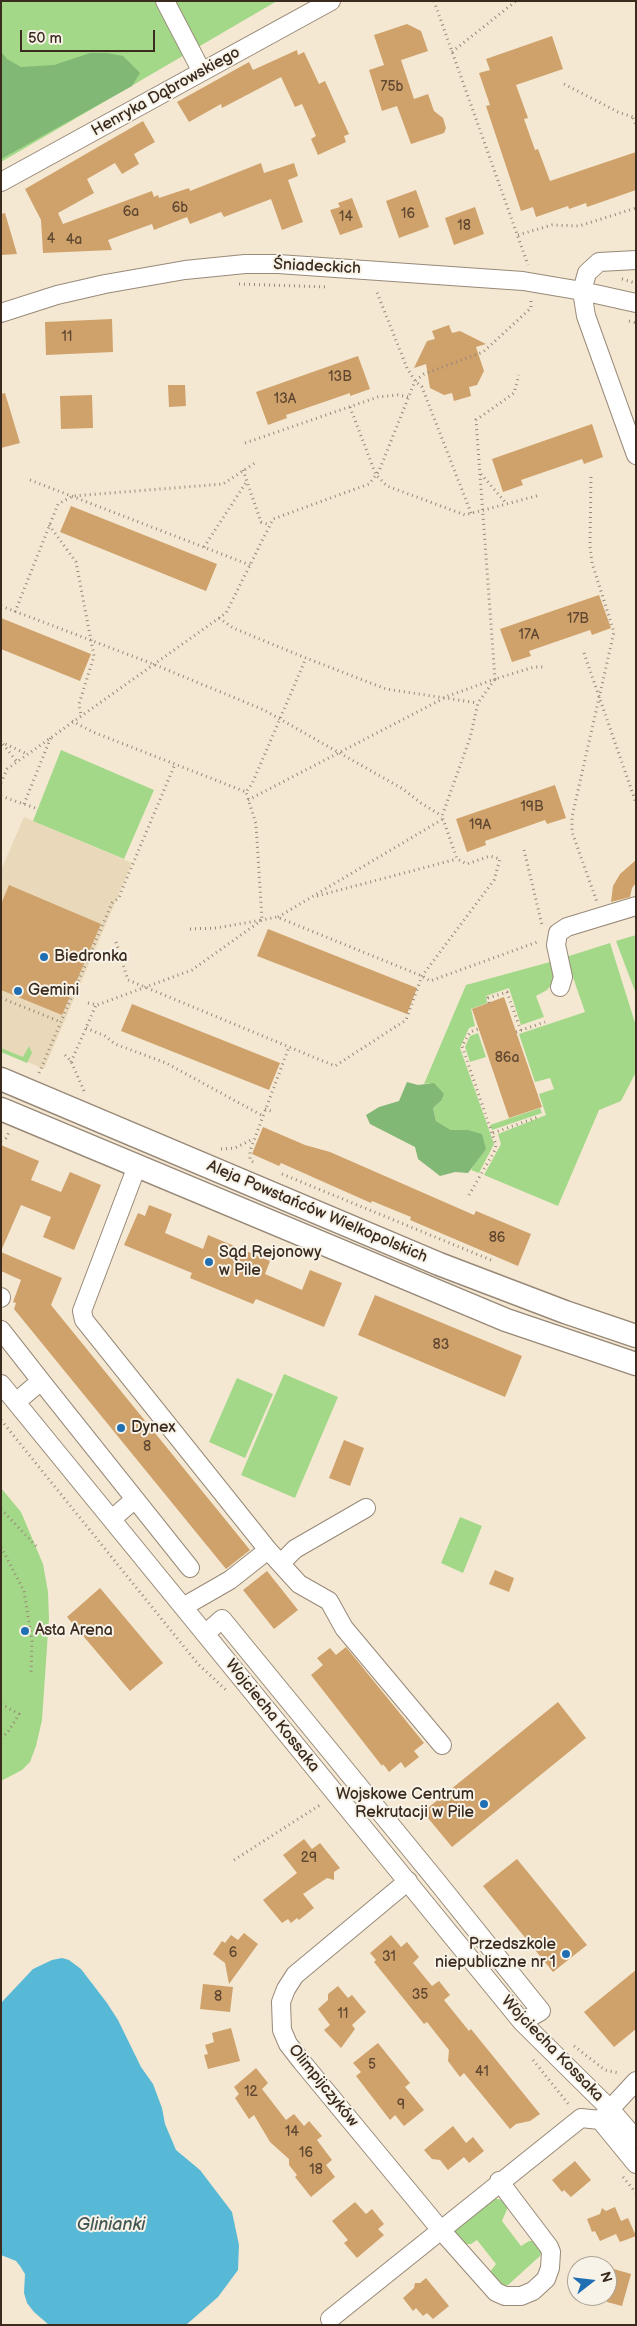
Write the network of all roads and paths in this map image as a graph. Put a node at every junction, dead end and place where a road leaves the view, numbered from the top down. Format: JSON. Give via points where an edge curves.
{"nodes":[{"id":1,"x":164,"y":1,"type":"edge"},
{"id":2,"x":331,"y":1,"type":"edge"},
{"id":3,"x":434,"y":1,"type":"edge"},
{"id":4,"x":516,"y":1,"type":"edge"},
{"id":5,"x":452,"y":52,"type":"junction"},
{"id":6,"x":202,"y":72,"type":"junction"},
{"id":7,"x":564,"y":84,"type":"dead end"},
{"id":8,"x":634,"y":118,"type":"edge"},
{"id":9,"x":636,"y":125,"type":"edge"},
{"id":10,"x":1,"y":182,"type":"edge"},
{"id":11,"x":636,"y":208,"type":"edge"},
{"id":12,"x":518,"y":235,"type":"junction"},
{"id":13,"x":636,"y":260,"type":"edge"},
{"id":14,"x":529,"y":282,"type":"junction"},
{"id":15,"x":237,"y":284,"type":"dead end"},
{"id":16,"x":332,"y":287,"type":"dead end"},
{"id":17,"x":367,"y":289,"type":"dead end"},
{"id":18,"x":376,"y":290,"type":"junction"},
{"id":19,"x":385,"y":290,"type":"dead end"},
{"id":20,"x":582,"y":290,"type":"junction"},
{"id":21,"x":523,"y":300,"type":"dead end"},
{"id":22,"x":532,"y":301,"type":"junction"},
{"id":23,"x":540,"y":302,"type":"dead end"},
{"id":24,"x":636,"y":303,"type":"edge"},
{"id":25,"x":1,"y":313,"type":"edge"},
{"id":26,"x":626,"y":320,"type":"dead end"},
{"id":27,"x":636,"y":323,"type":"edge"},
{"id":28,"x":519,"y":375,"type":"dead end"},
{"id":29,"x":415,"y":381,"type":"junction"},
{"id":30,"x":408,"y":397,"type":"junction"},
{"id":31,"x":350,"y":406,"type":"junction"},
{"id":32,"x":245,"y":443,"type":"dead end"},
{"id":33,"x":636,"y":455,"type":"edge"},
{"id":34,"x":255,"y":463,"type":"dead end"},
{"id":35,"x":243,"y":470,"type":"junction"},
{"id":36,"x":481,"y":474,"type":"junction"},
{"id":37,"x":376,"y":475,"type":"junction"},
{"id":38,"x":591,"y":477,"type":"dead end"},
{"id":39,"x":30,"y":480,"type":"dead end"},
{"id":40,"x":247,"y":481,"type":"junction"},
{"id":41,"x":540,"y":495,"type":"dead end"},
{"id":42,"x":73,"y":496,"type":"junction"},
{"id":43,"x":506,"y":503,"type":"junction"},
{"id":44,"x":484,"y":510,"type":"junction"},
{"id":45,"x":471,"y":513,"type":"junction"},
{"id":46,"x":49,"y":525,"type":"junction"},
{"id":47,"x":270,"y":526,"type":"junction"},
{"id":48,"x":204,"y":547,"type":"junction"},
{"id":49,"x":250,"y":565,"type":"junction"},
{"id":50,"x":1,"y":606,"type":"edge"},
{"id":51,"x":15,"y":612,"type":"junction"},
{"id":52,"x":219,"y":618,"type":"junction"},
{"id":53,"x":91,"y":641,"type":"junction"},
{"id":54,"x":584,"y":653,"type":"dead end"},
{"id":55,"x":306,"y":658,"type":"junction"},
{"id":56,"x":153,"y":664,"type":"junction"},
{"id":57,"x":543,"y":667,"type":"dead end"},
{"id":58,"x":495,"y":679,"type":"junction"},
{"id":59,"x":445,"y":698,"type":"junction"},
{"id":60,"x":600,"y":698,"type":"junction"},
{"id":61,"x":478,"y":703,"type":"junction"},
{"id":62,"x":81,"y":715,"type":"junction"},
{"id":63,"x":280,"y":719,"type":"junction"},
{"id":64,"x":72,"y":721,"type":"junction"},
{"id":65,"x":52,"y":736,"type":"junction"},
{"id":66,"x":2,"y":742,"type":"edge"},
{"id":67,"x":339,"y":753,"type":"junction"},
{"id":68,"x":27,"y":754,"type":"junction"},
{"id":69,"x":17,"y":762,"type":"junction"},
{"id":70,"x":175,"y":764,"type":"junction"},
{"id":71,"x":1,"y":783,"type":"edge"},
{"id":72,"x":246,"y":792,"type":"junction"},
{"id":73,"x":1,"y":796,"type":"edge"},
{"id":74,"x":248,"y":800,"type":"junction"},
{"id":75,"x":636,"y":803,"type":"edge"},
{"id":76,"x":24,"y":804,"type":"junction"},
{"id":77,"x":38,"y":809,"type":"dead end"},
{"id":78,"x":443,"y":817,"type":"junction"},
{"id":79,"x":524,"y":850,"type":"dead end"},
{"id":80,"x":457,"y":859,"type":"junction"},
{"id":81,"x":312,"y":898,"type":"junction"},
{"id":82,"x":636,"y":906,"type":"edge"},
{"id":83,"x":277,"y":917,"type":"junction"},
{"id":84,"x":602,"y":917,"type":"junction"},
{"id":85,"x":262,"y":920,"type":"junction"},
{"id":86,"x":190,"y":929,"type":"dead end"},
{"id":87,"x":543,"y":930,"type":"dead end"},
{"id":88,"x":545,"y":939,"type":"dead end"},
{"id":89,"x":116,"y":942,"type":"dead end"},
{"id":90,"x":422,"y":976,"type":"junction"},
{"id":91,"x":144,"y":987,"type":"junction"},
{"id":92,"x":560,"y":988,"type":"dead end"},
{"id":93,"x":1,"y":998,"type":"edge"},
{"id":94,"x":489,"y":1003,"type":"dead end"},
{"id":95,"x":88,"y":1004,"type":"dead end"},
{"id":96,"x":96,"y":1005,"type":"junction"},
{"id":97,"x":61,"y":1022,"type":"junction"},
{"id":98,"x":546,"y":1022,"type":"dead end"},
{"id":99,"x":86,"y":1028,"type":"junction"},
{"id":100,"x":478,"y":1029,"type":"dead end"},
{"id":101,"x":521,"y":1031,"type":"junction"},
{"id":102,"x":516,"y":1032,"type":"dead end"},
{"id":103,"x":289,"y":1047,"type":"junction"},
{"id":104,"x":65,"y":1055,"type":"dead end"},
{"id":105,"x":71,"y":1062,"type":"junction"},
{"id":106,"x":39,"y":1073,"type":"dead end"},
{"id":107,"x":1,"y":1079,"type":"edge"},
{"id":108,"x":84,"y":1092,"type":"dead end"},
{"id":109,"x":1,"y":1109,"type":"edge"},
{"id":110,"x":265,"y":1109,"type":"junction"},
{"id":111,"x":274,"y":1112,"type":"dead end"},
{"id":112,"x":263,"y":1116,"type":"junction"},
{"id":113,"x":538,"y":1117,"type":"dead end"},
{"id":114,"x":493,"y":1133,"type":"junction"},
{"id":115,"x":255,"y":1138,"type":"junction"},
{"id":116,"x":221,"y":1149,"type":"dead end"},
{"id":117,"x":259,"y":1164,"type":"dead end"},
{"id":118,"x":137,"y":1166,"type":"junction"},
{"id":119,"x":277,"y":1172,"type":"dead end"},
{"id":120,"x":469,"y":1195,"type":"dead end"},
{"id":121,"x":494,"y":1262,"type":"dead end"},
{"id":122,"x":1,"y":1330,"type":"edge"},
{"id":123,"x":636,"y":1336,"type":"edge"},
{"id":124,"x":636,"y":1364,"type":"edge"},
{"id":125,"x":41,"y":1381,"type":"junction"},
{"id":126,"x":1,"y":1384,"type":"edge"},
{"id":127,"x":16,"y":1402,"type":"junction"},
{"id":128,"x":135,"y":1500,"type":"junction"},
{"id":129,"x":366,"y":1508,"type":"dead end"},
{"id":130,"x":1,"y":1509,"type":"edge"},
{"id":131,"x":112,"y":1520,"type":"junction"},
{"id":132,"x":1,"y":1547,"type":"edge"},
{"id":133,"x":37,"y":1547,"type":"dead end"},
{"id":134,"x":268,"y":1550,"type":"junction"},
{"id":135,"x":281,"y":1563,"type":"junction"},
{"id":136,"x":190,"y":1568,"type":"dead end"},
{"id":137,"x":183,"y":1607,"type":"junction"},
{"id":138,"x":205,"y":1634,"type":"junction"},
{"id":139,"x":31,"y":1674,"type":"dead end"},
{"id":140,"x":1,"y":1704,"type":"edge"},
{"id":141,"x":310,"y":1728,"type":"junction"},
{"id":142,"x":1,"y":1738,"type":"edge"},
{"id":143,"x":293,"y":1741,"type":"junction"},
{"id":144,"x":442,"y":1745,"type":"dead end"},
{"id":145,"x":320,"y":1805,"type":"dead end"},
{"id":146,"x":234,"y":1860,"type":"dead end"},
{"id":147,"x":408,"y":1881,"type":"junction"},
{"id":148,"x":522,"y":2022,"type":"junction"},
{"id":149,"x":636,"y":2081,"type":"edge"},
{"id":150,"x":605,"y":2114,"type":"junction"},
{"id":151,"x":636,"y":2138,"type":"edge"},
{"id":152,"x":636,"y":2164,"type":"edge"},
{"id":153,"x":499,"y":2181,"type":"junction"},
{"id":154,"x":440,"y":2229,"type":"junction"},
{"id":155,"x":330,"y":2319,"type":"dead end"}],
"edges":[{"from":1,"to":6,"type":"street"},
{"from":2,"to":6,"type":"street","name":"Henryka Dąbrowskiego"},
{"from":3,"to":5,"type":"path"},
{"from":4,"to":5,"type":"path"},
{"from":5,"to":12,"type":"path"},
{"from":6,"to":10,"type":"street","name":"Henryka Dąbrowskiego"},
{"from":7,"to":8,"type":"path"},
{"from":8,"to":9,"type":"path"},
{"from":11,"to":12,"type":"path","via":[[579,226],[552,225]]},
{"from":12,"to":14,"type":"path","via":[[529,265]]},
{"from":13,"to":20,"type":"street","via":[[599,262],[587,273]]},
{"from":14,"to":20,"type":"street","name":"Śniadeckich"},
{"from":14,"to":22,"type":"path"},
{"from":14,"to":25,"type":"street","name":"Śniadeckich","via":[[245,264],[104,284]]},
{"from":15,"to":16,"type":"path"},
{"from":17,"to":18,"type":"path"},
{"from":18,"to":19,"type":"path"},
{"from":18,"to":29,"type":"path"},
{"from":20,"to":24,"type":"street","name":"Śniadeckich"},
{"from":20,"to":33,"type":"street","via":[[586,316]]},
{"from":21,"to":22,"type":"path"},
{"from":22,"to":23,"type":"path"},
{"from":22,"to":29,"type":"path","via":[[531,308],[483,352],[424,374]]},
{"from":26,"to":27,"type":"path"},
{"from":28,"to":36,"type":"path","via":[[514,393],[476,420]]},
{"from":29,"to":30,"type":"path"},
{"from":29,"to":45,"type":"path","via":[[422,387]]},
{"from":30,"to":31,"type":"path","via":[[378,397]]},
{"from":30,"to":37,"type":"path"},
{"from":31,"to":32,"type":"path"},
{"from":31,"to":37,"type":"path"},
{"from":34,"to":35,"type":"path"},
{"from":35,"to":40,"type":"path"},
{"from":35,"to":42,"type":"path","via":[[223,484]]},
{"from":36,"to":43,"type":"path"},
{"from":36,"to":44,"type":"path"},
{"from":37,"to":45,"type":"path","via":[[387,486],[465,515]]},
{"from":37,"to":47,"type":"path","via":[[369,484],[273,520]]},
{"from":38,"to":60,"type":"path","via":[[592,563],[614,632]]},
{"from":39,"to":42,"type":"path"},
{"from":40,"to":47,"type":"path","via":[[261,522]]},
{"from":40,"to":48,"type":"path"},
{"from":41,"to":43,"type":"path"},
{"from":42,"to":46,"type":"path","via":[[58,504]]},
{"from":42,"to":48,"type":"path"},
{"from":43,"to":44,"type":"path"},
{"from":44,"to":45,"type":"path"},
{"from":44,"to":58,"type":"path"},
{"from":46,"to":51,"type":"path"},
{"from":46,"to":53,"type":"path","via":[[76,562]]},
{"from":47,"to":49,"type":"path"},
{"from":48,"to":49,"type":"path"},
{"from":49,"to":52,"type":"path","via":[[226,613]]},
{"from":50,"to":51,"type":"path"},
{"from":51,"to":53,"type":"path"},
{"from":52,"to":55,"type":"path","via":[[233,628]]},
{"from":52,"to":56,"type":"path"},
{"from":53,"to":56,"type":"path"},
{"from":53,"to":62,"type":"path","via":[[94,656],[79,704]]},
{"from":54,"to":60,"type":"path"},
{"from":55,"to":59,"type":"path","via":[[386,689]]},
{"from":55,"to":63,"type":"path"},
{"from":56,"to":62,"type":"path"},
{"from":56,"to":63,"type":"path"},
{"from":57,"to":58,"type":"path"},
{"from":58,"to":59,"type":"path"},
{"from":58,"to":61,"type":"path"},
{"from":59,"to":61,"type":"path"},
{"from":59,"to":67,"type":"path"},
{"from":60,"to":75,"type":"path"},
{"from":60,"to":84,"type":"path","via":[[572,817],[572,832]]},
{"from":61,"to":78,"type":"path","via":[[470,738]]},
{"from":62,"to":64,"type":"path"},
{"from":63,"to":67,"type":"path"},
{"from":63,"to":72,"type":"path"},
{"from":64,"to":65,"type":"path"},
{"from":64,"to":70,"type":"path"},
{"from":65,"to":68,"type":"path"},
{"from":65,"to":76,"type":"path"},
{"from":66,"to":68,"type":"path"},
{"from":66,"to":69,"type":"path"},
{"from":67,"to":74,"type":"path"},
{"from":67,"to":78,"type":"path","via":[[403,789]]},
{"from":68,"to":69,"type":"path"},
{"from":69,"to":71,"type":"path","via":[[7,769]]},
{"from":70,"to":72,"type":"path"},
{"from":70,"to":97,"type":"path","via":[[119,898],[112,902]]},
{"from":72,"to":74,"type":"path"},
{"from":73,"to":76,"type":"path"},
{"from":74,"to":85,"type":"path","via":[[256,824]]},
{"from":76,"to":77,"type":"path"},
{"from":78,"to":80,"type":"path"},
{"from":78,"to":81,"type":"path"},
{"from":79,"to":87,"type":"path"},
{"from":80,"to":81,"type":"path"},
{"from":80,"to":90,"type":"path","via":[[467,864],[490,856],[500,859],[494,880]]},
{"from":81,"to":83,"type":"path"},
{"from":82,"to":84,"type":"street"},
{"from":83,"to":85,"type":"path"},
{"from":83,"to":90,"type":"path"},
{"from":84,"to":92,"type":"street","via":[[566,927],[558,934],[556,945],[563,977]]},
{"from":85,"to":86,"type":"path"},
{"from":85,"to":91,"type":"path","via":[[192,970]]},
{"from":88,"to":90,"type":"path","via":[[430,981]]},
{"from":89,"to":91,"type":"path","via":[[128,980]]},
{"from":90,"to":103,"type":"path","via":[[406,1020],[335,1066]]},
{"from":91,"to":96,"type":"path"},
{"from":91,"to":103,"type":"path"},
{"from":93,"to":97,"type":"path"},
{"from":94,"to":101,"type":"path","via":[[488,998],[507,992]]},
{"from":95,"to":96,"type":"path"},
{"from":96,"to":99,"type":"path"},
{"from":97,"to":106,"type":"path"},
{"from":98,"to":101,"type":"path"},
{"from":99,"to":105,"type":"path"},
{"from":99,"to":112,"type":"path","via":[[115,1044],[166,1063]]},
{"from":100,"to":114,"type":"path","via":[[470,1032],[462,1046]]},
{"from":101,"to":102,"type":"path"},
{"from":103,"to":110,"type":"path"},
{"from":104,"to":105,"type":"path"},
{"from":105,"to":108,"type":"path"},
{"from":107,"to":123,"type":"main road","name":"Aleja Powstańców Wielkopolskich","via":[[439,1264]]},
{"from":109,"to":118,"type":"main road","name":"Aleja Powstańców Wielkopolskich"},
{"from":110,"to":111,"type":"path"},
{"from":110,"to":112,"type":"path"},
{"from":112,"to":115,"type":"path"},
{"from":113,"to":114,"type":"path"},
{"from":114,"to":120,"type":"path","via":[[495,1150]]},
{"from":115,"to":116,"type":"path","via":[[241,1146]]},
{"from":115,"to":117,"type":"path","via":[[250,1160]]},
{"from":118,"to":124,"type":"main road","name":"Aleja Powstańców Wielkopolskich","via":[[506,1320]]},
{"from":118,"to":134,"type":"street","via":[[82,1318]]},
{"from":119,"to":121,"type":"path"},
{"from":122,"to":125,"type":"street"},
{"from":125,"to":127,"type":"street"},
{"from":125,"to":128,"type":"street"},
{"from":126,"to":127,"type":"street","name":"Wojciecha Kossaka"},
{"from":127,"to":131,"type":"street","name":"Wojciecha Kossaka"},
{"from":128,"to":131,"type":"street"},
{"from":128,"to":136,"type":"street"},
{"from":129,"to":135,"type":"street","via":[[295,1549]]},
{"from":130,"to":133,"type":"path"},
{"from":131,"to":137,"type":"street","name":"Wojciecha Kossaka"},
{"from":132,"to":139,"type":"path","via":[[24,1591],[32,1642]]},
{"from":134,"to":135,"type":"street"},
{"from":134,"to":137,"type":"street","via":[[230,1580]]},
{"from":135,"to":144,"type":"street","via":[[299,1584],[329,1601],[344,1628]]},
{"from":137,"to":138,"type":"street","name":"Wojciecha Kossaka"},
{"from":138,"to":141,"type":"street","via":[[222,1619]]},
{"from":138,"to":143,"type":"street","name":"Wojciecha Kossaka"},
{"from":140,"to":142,"type":"path","via":[[19,1714]]},
{"from":141,"to":143,"type":"street"},
{"from":141,"to":148,"type":"street","via":[[541,2011]]},
{"from":143,"to":147,"type":"street","name":"Wojciecha Kossaka"},
{"from":145,"to":146,"type":"path"},
{"from":147,"to":148,"type":"street","name":"Wojciecha Kossaka"},
{"from":147,"to":154,"type":"street","name":"Olimpijczyków","via":[[295,1975],[284,1994],[281,2020],[286,2039],[302,2062]]},
{"from":148,"to":150,"type":"street","name":"Wojciecha Kossaka"},
{"from":149,"to":150,"type":"street"},
{"from":150,"to":151,"type":"street","name":"Wojciecha Kossaka"},
{"from":150,"to":152,"type":"street","name":"Wojciecha Kossaka"},
{"from":150,"to":153,"type":"street","via":[[580,2118]]},
{"from":153,"to":154,"type":"street"},
{"from":153,"to":154,"type":"street","name":"Olimpijczyków","via":[[549,2247],[550,2268],[538,2288],[516,2297],[496,2292]]},
{"from":154,"to":155,"type":"street"}]}
